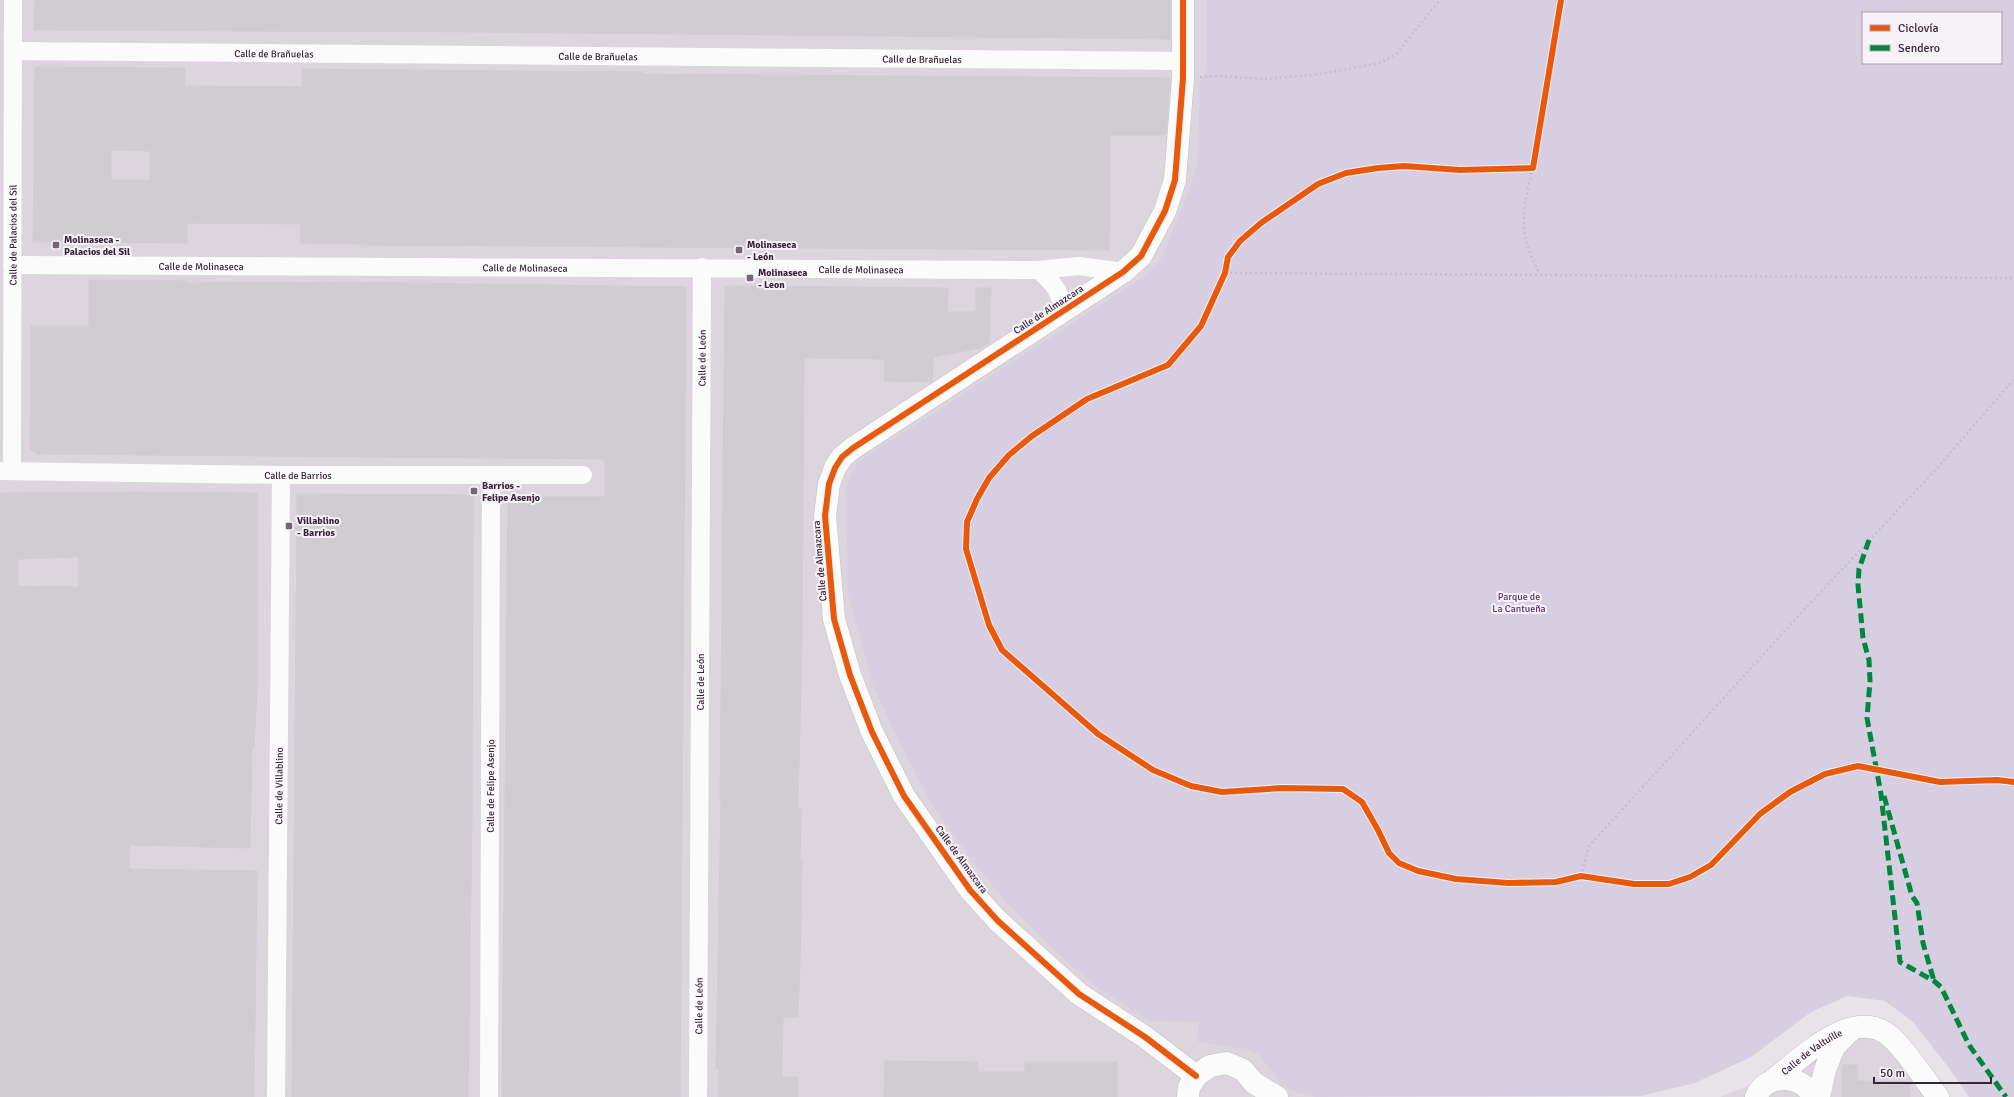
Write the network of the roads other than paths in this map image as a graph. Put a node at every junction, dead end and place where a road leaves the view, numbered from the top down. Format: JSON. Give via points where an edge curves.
{"nodes":[{"id":1,"x":13,"y":0,"type":"edge"},
{"id":2,"x":1183,"y":0,"type":"edge"},
{"id":3,"x":13,"y":51,"type":"junction"},
{"id":4,"x":1182,"y":70,"type":"junction"},
{"id":5,"x":12,"y":265,"type":"junction"},
{"id":6,"x":702,"y":267,"type":"junction"},
{"id":7,"x":1038,"y":270,"type":"junction"},
{"id":8,"x":1123,"y":272,"type":"junction"},
{"id":9,"x":1063,"y":311,"type":"junction"},
{"id":10,"x":6,"y":471,"type":"edge"},
{"id":11,"x":282,"y":475,"type":"junction"},
{"id":12,"x":491,"y":475,"type":"junction"},
{"id":13,"x":583,"y":475,"type":"dead end"},
{"id":14,"x":1853,"y":1028,"type":"junction"},
{"id":15,"x":1196,"y":1076,"type":"junction"},
{"id":16,"x":1256,"y":1090,"type":"edge"},
{"id":17,"x":1759,"y":1092,"type":"edge"},
{"id":18,"x":276,"y":1097,"type":"edge"},
{"id":19,"x":490,"y":1097,"type":"edge"},
{"id":20,"x":698,"y":1097,"type":"edge"},
{"id":21,"x":1188,"y":1097,"type":"edge"},
{"id":22,"x":1278,"y":1097,"type":"edge"},
{"id":23,"x":1812,"y":1097,"type":"edge"},
{"id":24,"x":1819,"y":1097,"type":"edge"},
{"id":25,"x":1938,"y":1097,"type":"edge"}],
"edges":[{"from":1,"to":3,"type":"street","name":"Calle de Palacios del Sil"},
{"from":2,"to":4,"type":"street","name":"Calle de Almazcara"},
{"from":3,"to":4,"type":"street","name":"Calle de Brañuelas"},
{"from":3,"to":5,"type":"street","name":"Calle de Palacios del Sil"},
{"from":4,"to":8,"type":"street","name":"Calle de Almazcara","via":[[1175,180],[1165,211],[1141,256]]},
{"from":5,"to":6,"type":"street","name":"Calle de Molinaseca"},
{"from":5,"to":10,"type":"street","name":"Calle de Palacios del Sil"},
{"from":6,"to":7,"type":"street","name":"Calle de Molinaseca"},
{"from":6,"to":20,"type":"street","name":"Calle de León"},
{"from":7,"to":8,"type":"street","name":"Calle de Molinaseca","via":[[1079,266]]},
{"from":7,"to":9,"type":"street","via":[[1057,288]]},
{"from":8,"to":9,"type":"street","name":"Calle de Almazcara"},
{"from":9,"to":15,"type":"street","name":"Calle de Almazcara","via":[[842,457],[829,484],[825,516],[834,619],[850,675],[872,732],[904,796],[970,890],[998,920],[1080,994],[1145,1037]]},
{"from":10,"to":11,"type":"street","name":"Calle de Barrios"},
{"from":11,"to":12,"type":"street","name":"Calle de Barrios"},
{"from":11,"to":18,"type":"street","name":"Calle de Villablino"},
{"from":12,"to":13,"type":"street","name":"Calle de Barrios"},
{"from":12,"to":19,"type":"street","name":"Calle de Felipe Asenjo"},
{"from":14,"to":17,"type":"street","name":"Calle de Valtuílle","via":[[1829,1036]]},
{"from":14,"to":24,"type":"street","name":"Calle de Valtuílle","via":[[1834,1047],[1825,1070]]},
{"from":14,"to":25,"type":"street","name":"Calle de Valtuílle","via":[[1874,1028],[1890,1036]]},
{"from":15,"to":16,"type":"street","via":[[1210,1066],[1227,1064],[1243,1070]]},
{"from":15,"to":21,"type":"street","via":[[1189,1087]]},
{"from":16,"to":22,"type":"street"},
{"from":17,"to":23,"type":"street","via":[[1784,1078],[1804,1085]]}]}
